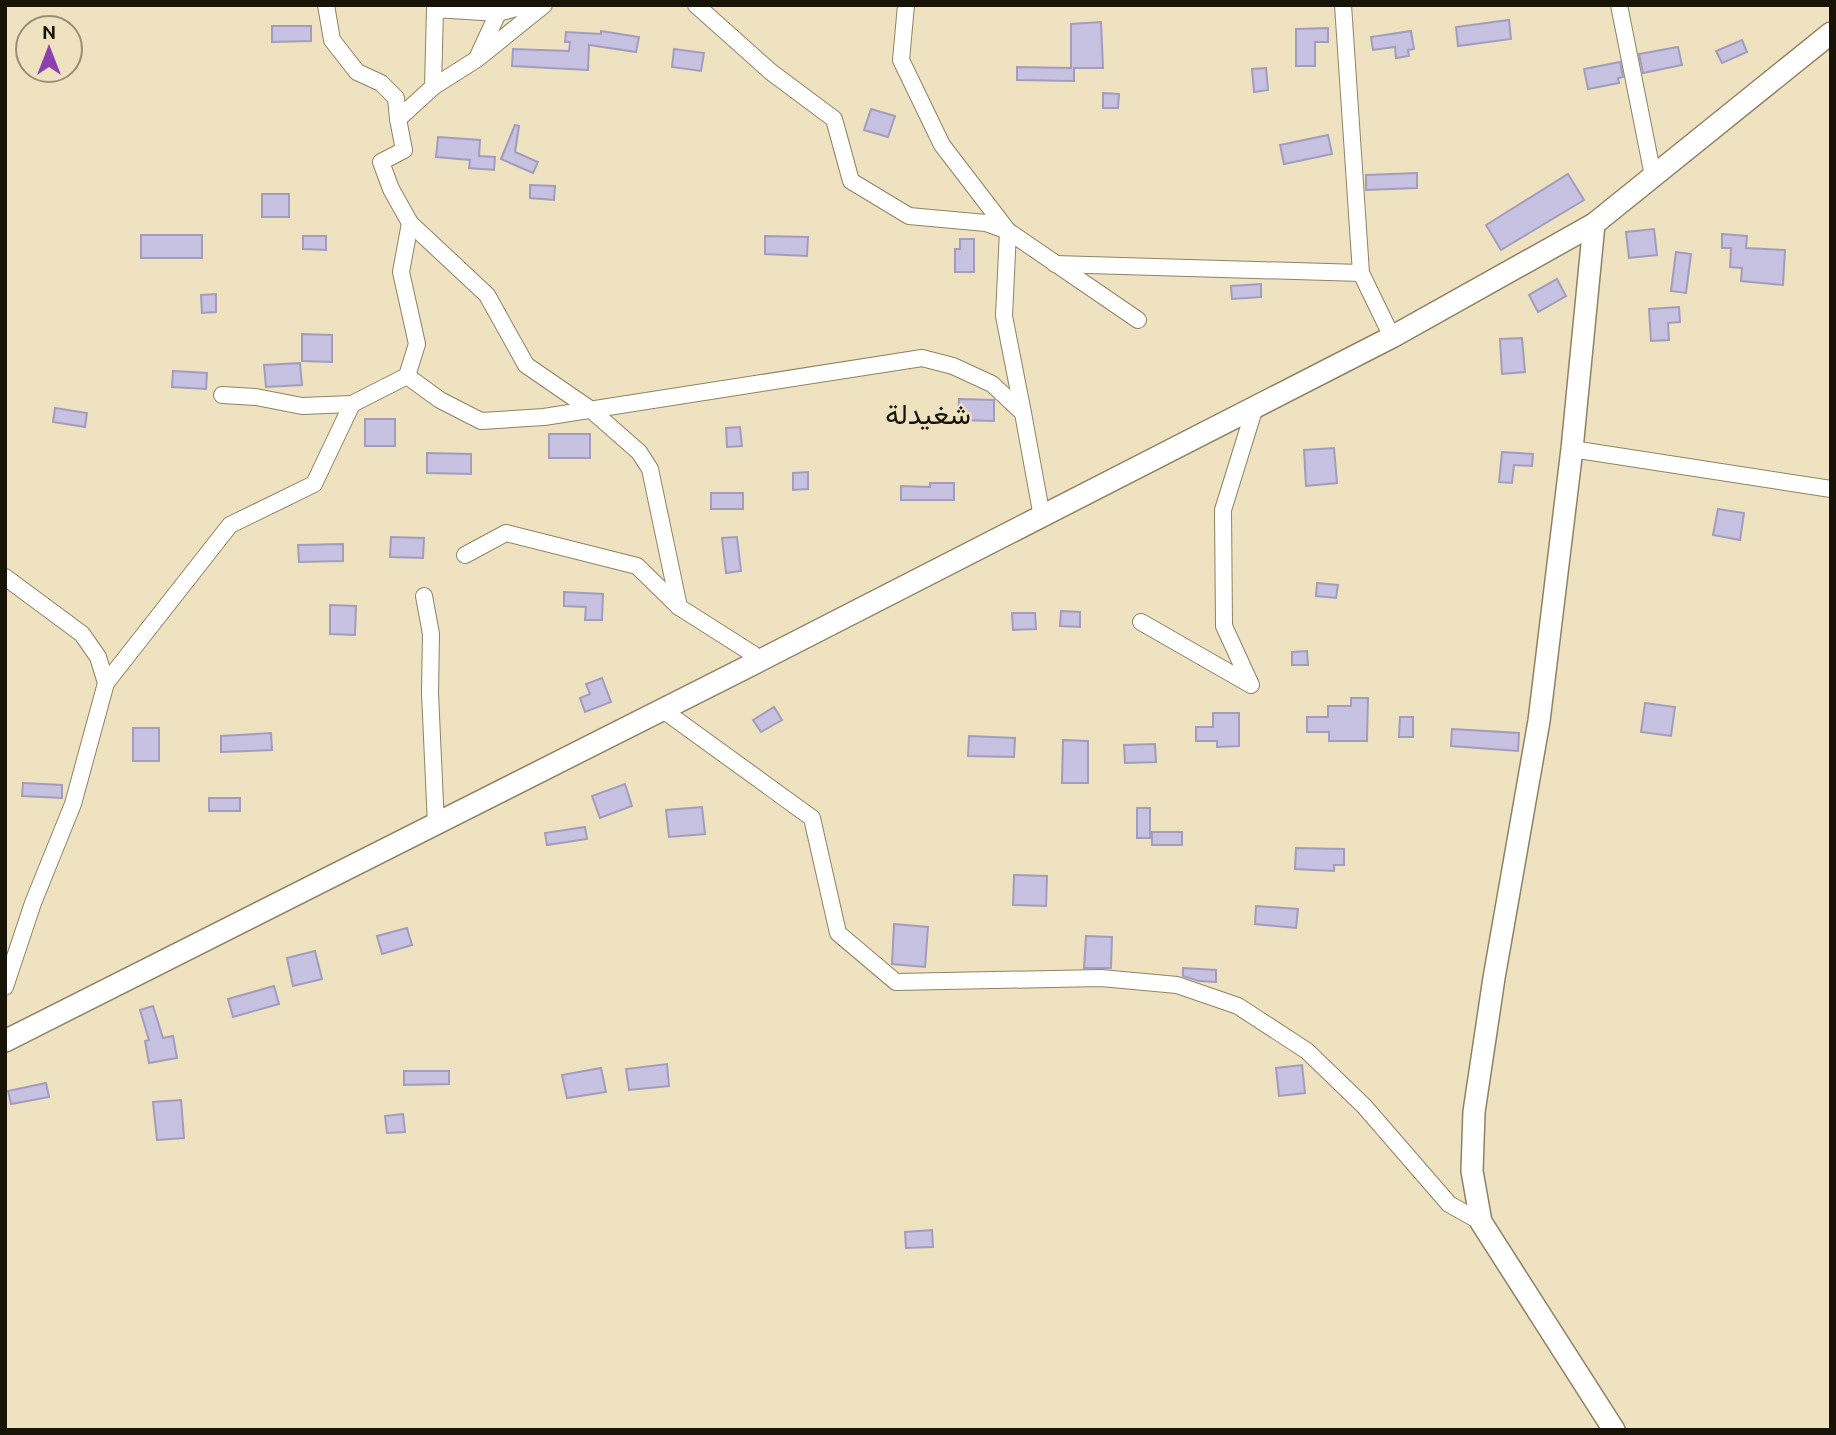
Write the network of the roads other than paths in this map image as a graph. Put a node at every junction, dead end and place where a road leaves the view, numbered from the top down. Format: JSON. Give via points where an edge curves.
{"nodes":[{"id":1,"x":326,"y":5,"type":"edge"},
{"id":2,"x":528,"y":5,"type":"edge"},
{"id":3,"x":544,"y":5,"type":"edge"},
{"id":4,"x":696,"y":5,"type":"edge"},
{"id":5,"x":906,"y":5,"type":"edge"},
{"id":6,"x":1343,"y":5,"type":"edge"},
{"id":7,"x":1619,"y":5,"type":"edge"},
{"id":8,"x":498,"y":9,"type":"edge"},
{"id":9,"x":1831,"y":33,"type":"edge"},
{"id":10,"x":477,"y":59,"type":"junction"},
{"id":11,"x":433,"y":87,"type":"junction"},
{"id":12,"x":398,"y":119,"type":"junction"},
{"id":13,"x":1653,"y":176,"type":"junction"},
{"id":14,"x":410,"y":223,"type":"junction"},
{"id":15,"x":1594,"y":224,"type":"junction"},
{"id":16,"x":1008,"y":231,"type":"junction"},
{"id":17,"x":1055,"y":264,"type":"junction"},
{"id":18,"x":1361,"y":273,"type":"junction"},
{"id":19,"x":1138,"y":320,"type":"dead end"},
{"id":20,"x":1392,"y":337,"type":"junction"},
{"id":21,"x":407,"y":376,"type":"junction"},
{"id":22,"x":222,"y":395,"type":"dead end"},
{"id":23,"x":352,"y":404,"type":"junction"},
{"id":24,"x":1255,"y":407,"type":"junction"},
{"id":25,"x":590,"y":409,"type":"junction"},
{"id":26,"x":1023,"y":413,"type":"junction"},
{"id":27,"x":1572,"y":449,"type":"junction"},
{"id":28,"x":1831,"y":489,"type":"edge"},
{"id":29,"x":1042,"y":517,"type":"junction"},
{"id":30,"x":465,"y":555,"type":"dead end"},
{"id":31,"x":5,"y":576,"type":"edge"},
{"id":32,"x":424,"y":596,"type":"dead end"},
{"id":33,"x":679,"y":607,"type":"junction"},
{"id":34,"x":1141,"y":622,"type":"dead end"},
{"id":35,"x":754,"y":664,"type":"junction"},
{"id":36,"x":106,"y":683,"type":"junction"},
{"id":37,"x":663,"y":710,"type":"junction"},
{"id":38,"x":436,"y":825,"type":"junction"},
{"id":39,"x":5,"y":987,"type":"edge"},
{"id":40,"x":5,"y":1041,"type":"edge"},
{"id":41,"x":1481,"y":1222,"type":"junction"},
{"id":42,"x":1614,"y":1430,"type":"edge"}],
"edges":[{"from":1,"to":12,"type":"street","via":[[332,40],[357,72],[381,83],[396,98]]},
{"from":2,"to":8,"type":"street"},
{"from":3,"to":10,"type":"street"},
{"from":4,"to":16,"type":"street","via":[[771,72],[834,119],[851,181],[909,216],[986,223]]},
{"from":5,"to":16,"type":"street","via":[[901,60],[942,145]]},
{"from":6,"to":18,"type":"street"},
{"from":7,"to":13,"type":"street"},
{"from":8,"to":10,"type":"street"},
{"from":8,"to":11,"type":"street","via":[[435,9]]},
{"from":9,"to":13,"type":"street"},
{"from":10,"to":11,"type":"street"},
{"from":11,"to":12,"type":"street"},
{"from":12,"to":14,"type":"street","via":[[404,150],[381,162]]},
{"from":13,"to":15,"type":"street"},
{"from":14,"to":21,"type":"street","via":[[401,272],[417,344]]},
{"from":14,"to":25,"type":"street","via":[[487,295],[526,365]]},
{"from":15,"to":20,"type":"street"},
{"from":15,"to":27,"type":"street"},
{"from":16,"to":17,"type":"street"},
{"from":16,"to":26,"type":"street","via":[[1003,317]]},
{"from":17,"to":18,"type":"street"},
{"from":17,"to":19,"type":"street"},
{"from":18,"to":20,"type":"street"},
{"from":20,"to":24,"type":"street"},
{"from":21,"to":23,"type":"street"},
{"from":21,"to":25,"type":"street","via":[[481,421]]},
{"from":22,"to":23,"type":"street","via":[[302,406]]},
{"from":23,"to":36,"type":"street","via":[[314,484],[230,525]]},
{"from":24,"to":29,"type":"street"},
{"from":24,"to":34,"type":"street","via":[[1223,510],[1224,626],[1251,685]]},
{"from":25,"to":26,"type":"street","via":[[922,358],[992,384]]},
{"from":25,"to":33,"type":"street","via":[[639,452],[650,469]]},
{"from":26,"to":29,"type":"street"},
{"from":27,"to":28,"type":"street"},
{"from":27,"to":41,"type":"street","via":[[1539,721],[1474,1112],[1472,1171]]},
{"from":29,"to":35,"type":"street"},
{"from":30,"to":33,"type":"street","via":[[506,533],[638,566]]},
{"from":31,"to":36,"type":"street","via":[[82,635],[98,657]]},
{"from":32,"to":38,"type":"street","via":[[431,634],[429,692]]},
{"from":33,"to":35,"type":"street","via":[[754,654]]},
{"from":35,"to":37,"type":"street"},
{"from":36,"to":39,"type":"street","via":[[74,804]]},
{"from":37,"to":38,"type":"street"},
{"from":37,"to":41,"type":"street","via":[[812,818],[838,933],[896,982],[1101,978],[1177,985],[1238,1006],[1307,1051],[1364,1106],[1449,1204]]},
{"from":38,"to":40,"type":"street"},
{"from":41,"to":42,"type":"street"}]}
